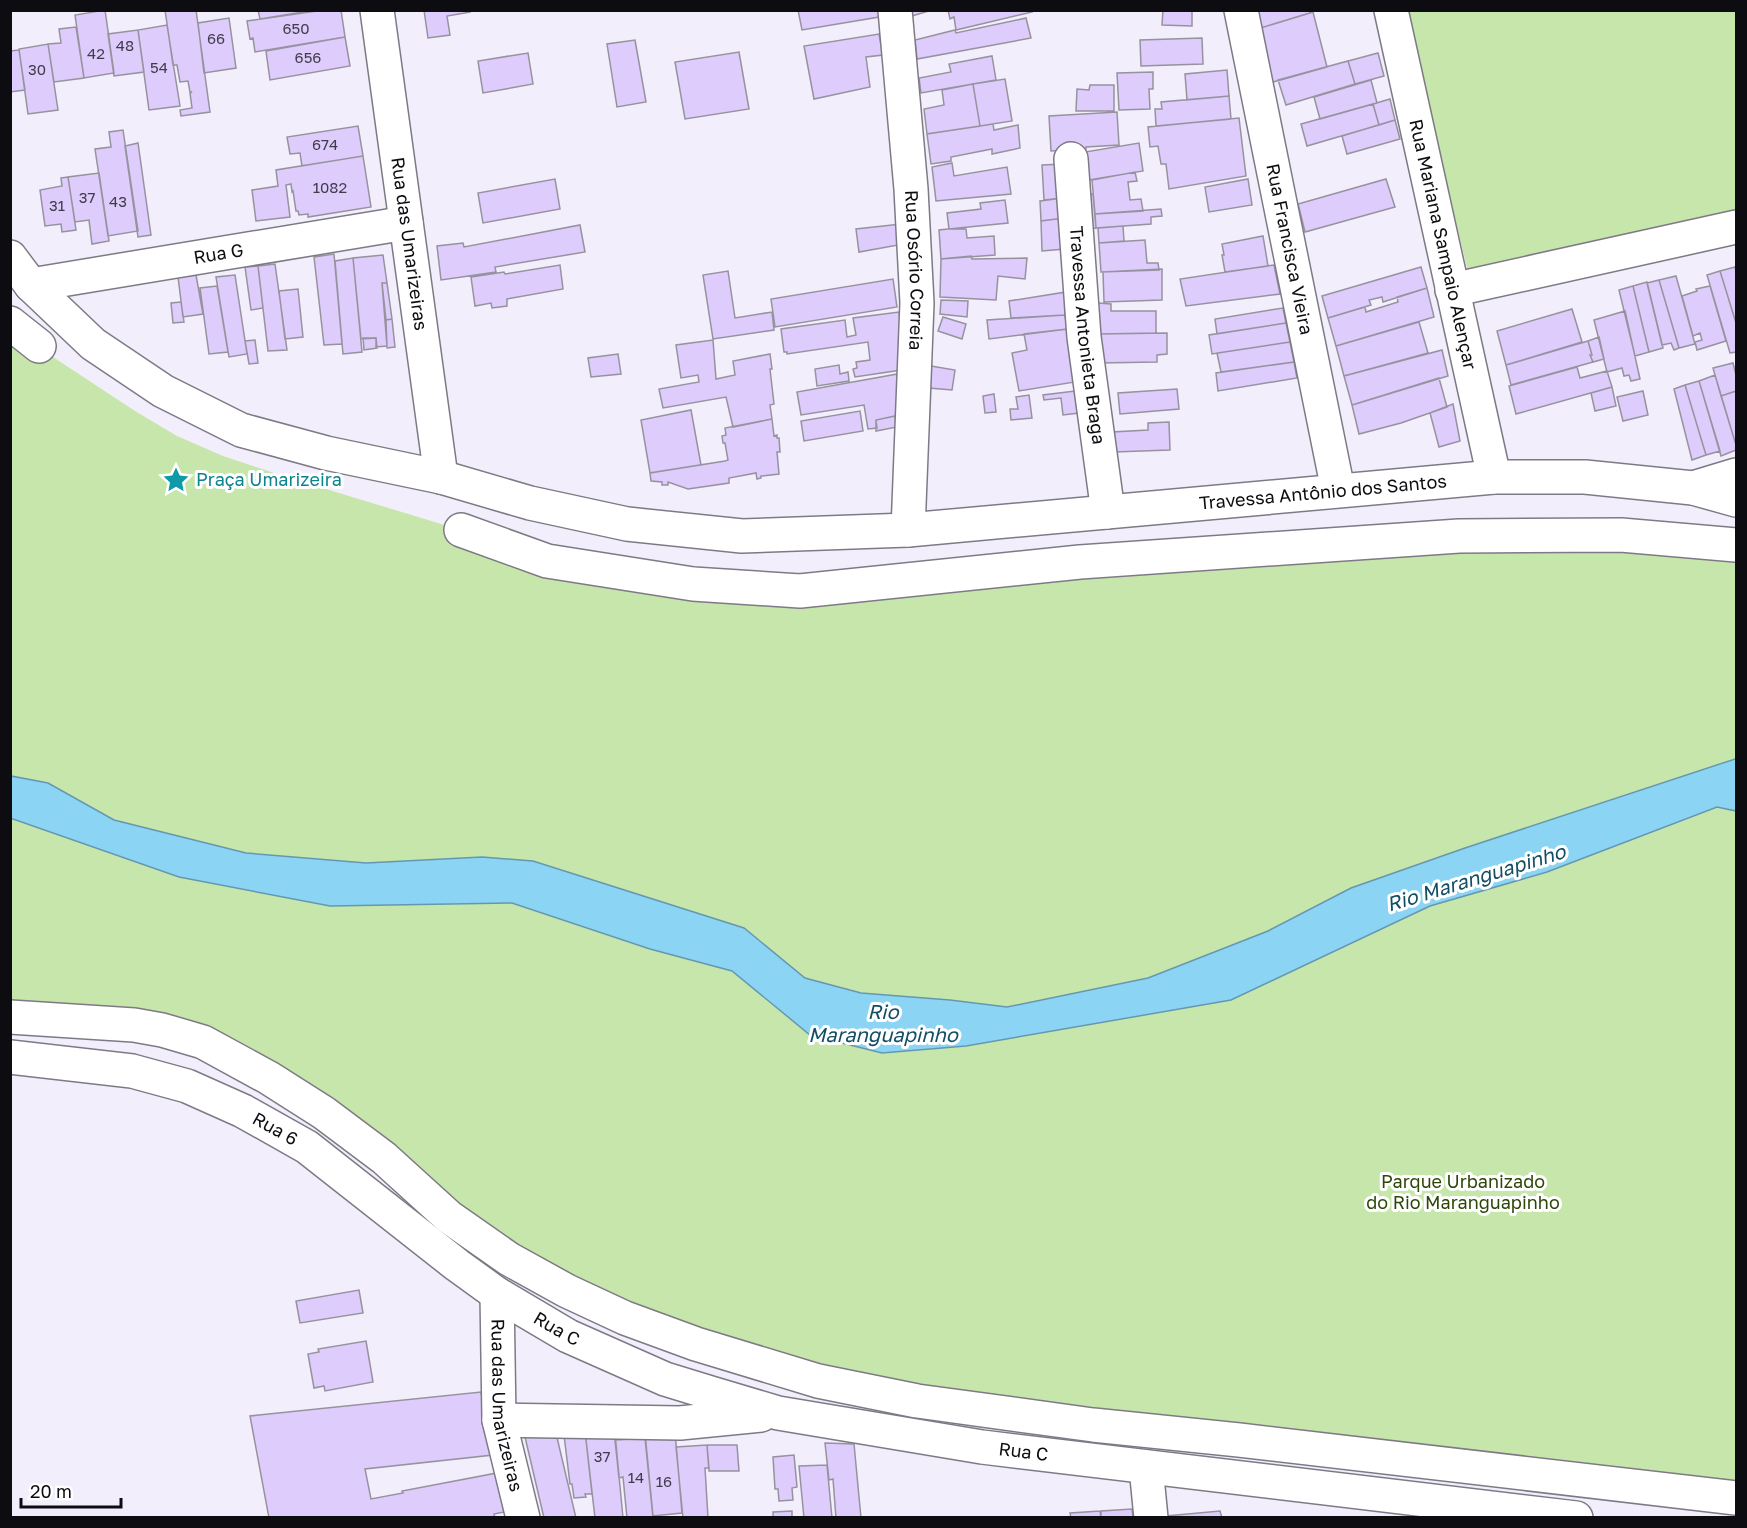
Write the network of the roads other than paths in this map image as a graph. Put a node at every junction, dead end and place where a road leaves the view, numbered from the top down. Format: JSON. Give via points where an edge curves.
{"nodes":[{"id":1,"x":377,"y":10,"type":"edge"},
{"id":2,"x":896,"y":10,"type":"edge"},
{"id":3,"x":1241,"y":10,"type":"edge"},
{"id":4,"x":1391,"y":10,"type":"edge"},
{"id":5,"x":1071,"y":159,"type":"dead end"},
{"id":6,"x":406,"y":223,"type":"junction"},
{"id":7,"x":1737,"y":227,"type":"edge"},
{"id":8,"x":10,"y":257,"type":"edge"},
{"id":9,"x":31,"y":285,"type":"junction"},
{"id":10,"x":1452,"y":290,"type":"junction"},
{"id":11,"x":10,"y":323,"type":"edge"},
{"id":12,"x":39,"y":346,"type":"dead end"},
{"id":13,"x":1737,"y":475,"type":"edge"},
{"id":14,"x":441,"y":477,"type":"junction"},
{"id":15,"x":1494,"y":477,"type":"junction"},
{"id":16,"x":1693,"y":488,"type":"junction"},
{"id":17,"x":1338,"y":490,"type":"junction"},
{"id":18,"x":1737,"y":500,"type":"edge"},
{"id":19,"x":1108,"y":512,"type":"junction"},
{"id":20,"x":461,"y":530,"type":"dead end"},
{"id":21,"x":908,"y":530,"type":"junction"},
{"id":22,"x":1737,"y":545,"type":"edge"},
{"id":23,"x":10,"y":1017,"type":"edge"},
{"id":24,"x":10,"y":1057,"type":"edge"},
{"id":25,"x":497,"y":1294,"type":"junction"},
{"id":26,"x":778,"y":1413,"type":"junction"},
{"id":27,"x":499,"y":1420,"type":"junction"},
{"id":28,"x":1146,"y":1467,"type":"junction"},
{"id":29,"x":1737,"y":1498,"type":"edge"},
{"id":30,"x":524,"y":1518,"type":"edge"},
{"id":31,"x":1151,"y":1518,"type":"edge"},
{"id":32,"x":1576,"y":1518,"type":"edge"}],
"edges":[{"from":1,"to":6,"type":"street","name":"Rua das Umarizeiras"},
{"from":2,"to":21,"type":"street","name":"Rua Osório Correia","via":[[917,303]]},
{"from":3,"to":17,"type":"street","name":"Rua Francisca Vieira"},
{"from":4,"to":10,"type":"street","name":"Rua Mariana Sampaio Alençar"},
{"from":5,"to":19,"type":"street","name":"Travessa Antonieta Braga","via":[[1084,337]]},
{"from":6,"to":9,"type":"street","name":"Rua G"},
{"from":6,"to":14,"type":"street","name":"Rua das Umarizeiras"},
{"from":7,"to":10,"type":"street"},
{"from":8,"to":9,"type":"street","name":"Travessa Antônio dos Santos"},
{"from":9,"to":14,"type":"street","name":"Travessa Antônio dos Santos","via":[[93,344],[163,391],[241,430]]},
{"from":10,"to":15,"type":"street","name":"Rua Mariana Sampaio Alençar"},
{"from":11,"to":12,"type":"street"},
{"from":13,"to":16,"type":"street","name":"Travessa Antônio dos Santos"},
{"from":14,"to":21,"type":"street","name":"Travessa Antônio dos Santos","via":[[530,503],[627,524],[742,536]]},
{"from":15,"to":16,"type":"street","name":"Travessa Antônio dos Santos","via":[[1585,477]]},
{"from":15,"to":17,"type":"street","name":"Travessa Antônio dos Santos"},
{"from":16,"to":18,"type":"street"},
{"from":17,"to":19,"type":"street","name":"Travessa Antônio dos Santos"},
{"from":19,"to":21,"type":"street","name":"Travessa Antônio dos Santos"},
{"from":20,"to":22,"type":"street","via":[[547,561],[693,584],[800,591],[1080,562],[1460,536],[1621,535]]},
{"from":23,"to":29,"type":"street","via":[[134,1025],[203,1042],[324,1113],[384,1158],[449,1217],[509,1259],[567,1291],[686,1340],[818,1381],[917,1401],[1093,1425]]},
{"from":24,"to":25,"type":"street","name":"Rua 6","via":[[132,1071],[187,1086],[243,1111],[307,1147]]},
{"from":25,"to":26,"type":"street","name":"Rua C","via":[[568,1336],[664,1379]]},
{"from":25,"to":27,"type":"street","name":"Rua das Umarizeiras"},
{"from":26,"to":27,"type":"street","via":[[680,1423]]},
{"from":26,"to":28,"type":"street","name":"Rua C","via":[[982,1447]]},
{"from":27,"to":30,"type":"street","name":"Rua das Umarizeiras"},
{"from":28,"to":31,"type":"street"},
{"from":28,"to":32,"type":"street","name":"Rua C"}]}
